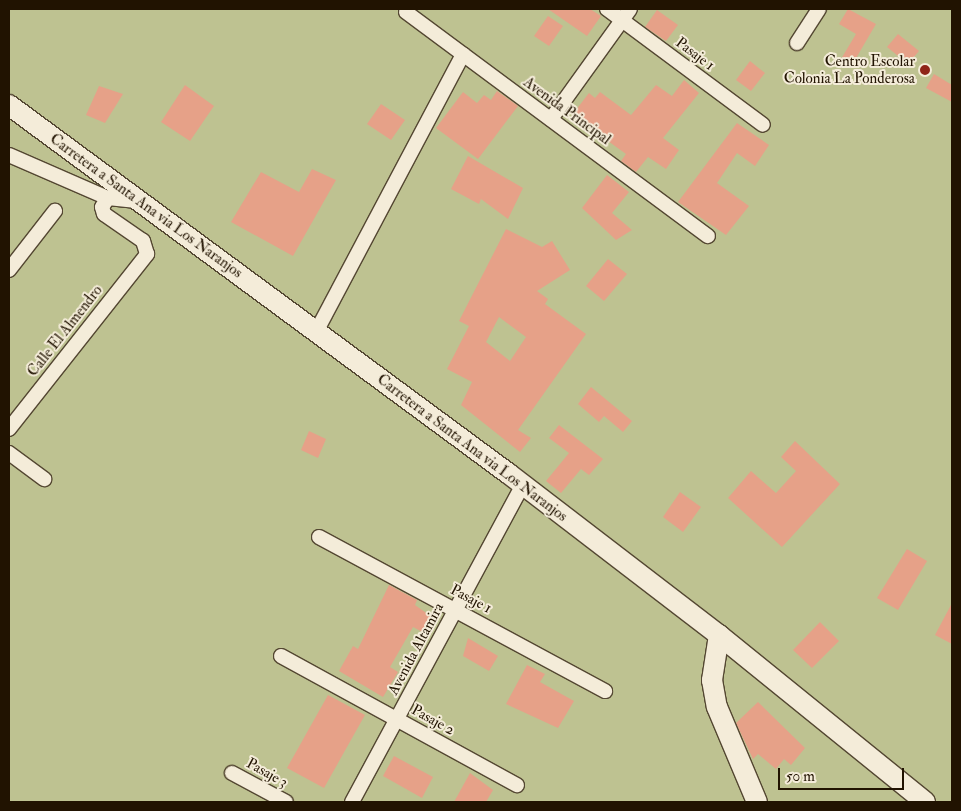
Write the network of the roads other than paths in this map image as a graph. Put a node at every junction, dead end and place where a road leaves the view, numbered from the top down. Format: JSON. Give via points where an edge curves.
{"nodes":[{"id":1,"x":607,"y":9,"type":"edge"},
{"id":2,"x":819,"y":9,"type":"edge"},
{"id":3,"x":406,"y":12,"type":"dead end"},
{"id":4,"x":626,"y":14,"type":"edge"},
{"id":5,"x":797,"y":43,"type":"dead end"},
{"id":6,"x":463,"y":54,"type":"junction"},
{"id":7,"x":9,"y":105,"type":"edge"},
{"id":8,"x":550,"y":119,"type":"junction"},
{"id":9,"x":763,"y":124,"type":"dead end"},
{"id":10,"x":9,"y":155,"type":"edge"},
{"id":11,"x":108,"y":198,"type":"junction"},
{"id":12,"x":139,"y":201,"type":"junction"},
{"id":13,"x":54,"y":211,"type":"dead end"},
{"id":14,"x":708,"y":236,"type":"dead end"},
{"id":15,"x":11,"y":263,"type":"edge"},
{"id":16,"x":316,"y":332,"type":"junction"},
{"id":17,"x":9,"y":429,"type":"edge"},
{"id":18,"x":9,"y":453,"type":"edge"},
{"id":19,"x":44,"y":479,"type":"dead end"},
{"id":20,"x":524,"y":485,"type":"junction"},
{"id":21,"x":320,"y":537,"type":"dead end"},
{"id":22,"x":456,"y":609,"type":"junction"},
{"id":23,"x":719,"y":635,"type":"junction"},
{"id":24,"x":281,"y":656,"type":"dead end"},
{"id":25,"x":605,"y":691,"type":"dead end"},
{"id":26,"x":397,"y":719,"type":"junction"},
{"id":27,"x":232,"y":773,"type":"dead end"},
{"id":28,"x":517,"y":785,"type":"dead end"},
{"id":29,"x":286,"y":802,"type":"edge"},
{"id":30,"x":352,"y":802,"type":"edge"},
{"id":31,"x":757,"y":802,"type":"edge"},
{"id":32,"x":925,"y":802,"type":"edge"}],
"edges":[{"from":1,"to":4,"type":"street","name":"Pasaje 1"},
{"from":2,"to":5,"type":"street"},
{"from":3,"to":6,"type":"street","name":"Avenida Principal"},
{"from":4,"to":8,"type":"street"},
{"from":4,"to":9,"type":"street","name":"Pasaje 1"},
{"from":6,"to":8,"type":"street","name":"Avenida Principal"},
{"from":6,"to":16,"type":"street"},
{"from":7,"to":12,"type":"main road","name":"Carretera a Santa Ana via Los Naranjos"},
{"from":8,"to":14,"type":"street","name":"Avenida Principal"},
{"from":10,"to":11,"type":"street"},
{"from":11,"to":12,"type":"street"},
{"from":11,"to":17,"type":"street","name":"Calle El Almendro","via":[[102,207],[104,214],[142,241],[147,254]]},
{"from":12,"to":16,"type":"main road","name":"Carretera a Santa Ana via Los Naranjos"},
{"from":13,"to":15,"type":"street"},
{"from":16,"to":20,"type":"main road","name":"Carretera a Santa Ana via Los Naranjos"},
{"from":18,"to":19,"type":"street"},
{"from":20,"to":22,"type":"street","name":"Avenida Altamira"},
{"from":20,"to":23,"type":"main road","name":"Carretera a Santa Ana via Los Naranjos"},
{"from":21,"to":22,"type":"street","name":"Pasaje 1"},
{"from":22,"to":25,"type":"street","name":"Pasaje 1"},
{"from":22,"to":26,"type":"street","name":"Avenida Altamira"},
{"from":23,"to":31,"type":"main road","via":[[712,680],[717,707]]},
{"from":23,"to":32,"type":"main road","name":"Carretera a Santa Ana via Los Naranjos"},
{"from":24,"to":26,"type":"street","name":"Pasaje 2"},
{"from":26,"to":28,"type":"street","name":"Pasaje 2"},
{"from":26,"to":30,"type":"street","name":"Avenida Altamira"},
{"from":27,"to":29,"type":"street","name":"Pasaje 3"}]}
